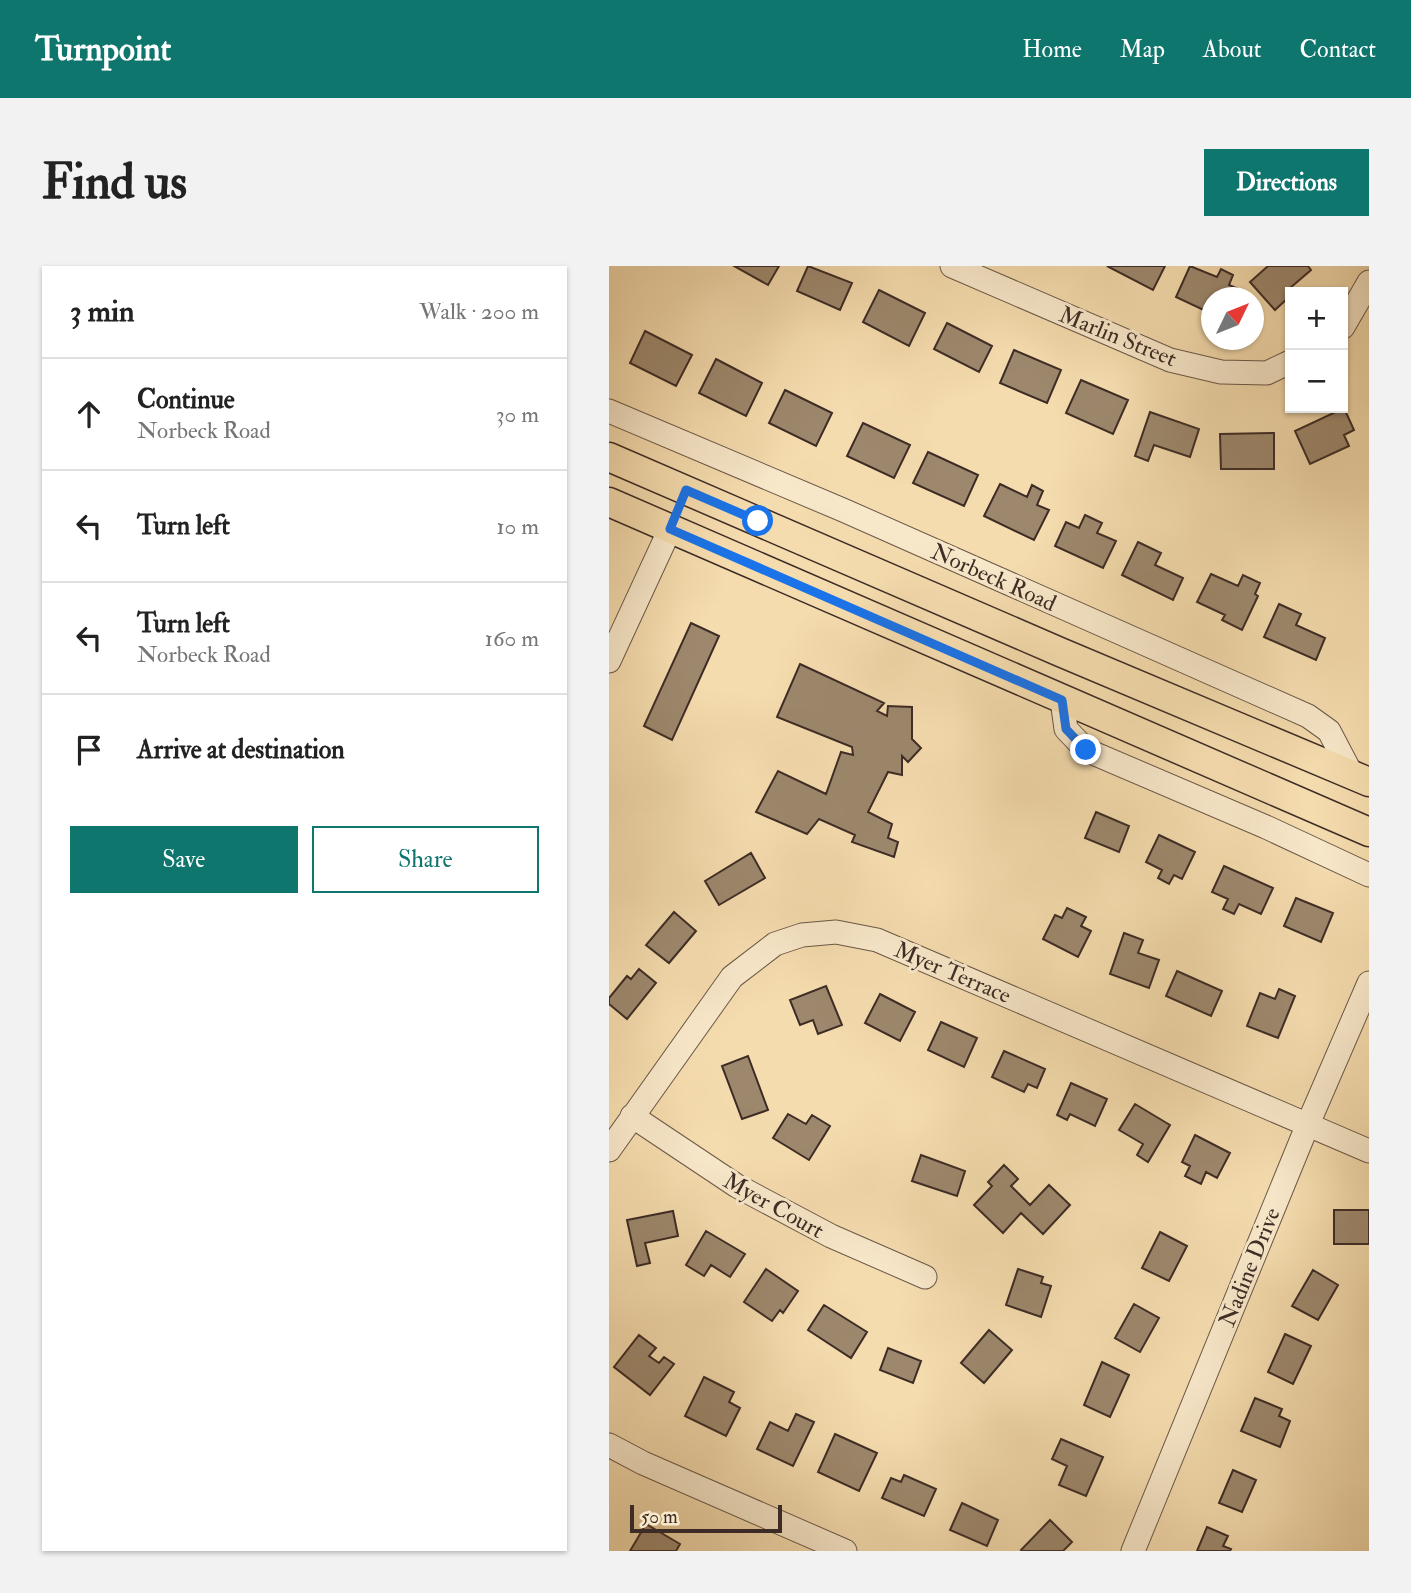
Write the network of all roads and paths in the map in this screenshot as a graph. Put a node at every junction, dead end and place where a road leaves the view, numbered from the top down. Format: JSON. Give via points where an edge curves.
{"nodes":[{"id":1,"x":952,"y":266,"type":"edge"},
{"id":2,"x":1369,"y":282,"type":"edge"},
{"id":3,"x":1348,"y":318,"type":"edge"},
{"id":4,"x":1285,"y":364,"type":"edge"},
{"id":5,"x":609,"y":411,"type":"edge"},
{"id":6,"x":609,"y":457,"type":"edge"},
{"id":7,"x":686,"y":490,"type":"junction"},
{"id":8,"x":609,"y":502,"type":"edge"},
{"id":9,"x":670,"y":529,"type":"junction"},
{"id":10,"x":609,"y":661,"type":"edge"},
{"id":11,"x":1062,"y":700,"type":"junction"},
{"id":12,"x":1361,"y":779,"type":"edge"},
{"id":13,"x":1331,"y":816,"type":"junction"},
{"id":14,"x":1369,"y":819,"type":"edge"},
{"id":15,"x":1369,"y":832,"type":"edge"},
{"id":16,"x":1369,"y":875,"type":"edge"},
{"id":17,"x":1369,"y":983,"type":"edge"},
{"id":18,"x":632,"y":1116,"type":"junction"},
{"id":19,"x":1308,"y":1124,"type":"junction"},
{"id":20,"x":609,"y":1150,"type":"edge"},
{"id":21,"x":1369,"y":1151,"type":"edge"},
{"id":22,"x":925,"y":1277,"type":"dead end"},
{"id":23,"x":609,"y":1445,"type":"edge"},
{"id":24,"x":845,"y":1551,"type":"edge"},
{"id":25,"x":1133,"y":1551,"type":"edge"}],
"edges":[{"from":1,"to":4,"type":"street","name":"Marlin Street","via":[[1170,360],[1221,372],[1267,373]]},
{"from":2,"to":3,"type":"street"},
{"from":5,"to":12,"type":"street","name":"Norbeck Road","via":[[1308,716],[1329,731]]},
{"from":6,"to":7,"type":"main road","name":"Norbeck Road"},
{"from":7,"to":9,"type":"main road"},
{"from":7,"to":12,"type":"main road","name":"Norbeck Road"},
{"from":8,"to":9,"type":"main road"},
{"from":9,"to":10,"type":"street"},
{"from":9,"to":11,"type":"main road"},
{"from":11,"to":13,"type":"main road"},
{"from":11,"to":16,"type":"street","via":[[1066,729],[1086,750]]},
{"from":13,"to":14,"type":"main road"},
{"from":13,"to":15,"type":"main road"},
{"from":17,"to":19,"type":"street","name":"Nadine Drive"},
{"from":18,"to":19,"type":"street","name":"Myer Terrace","via":[[731,977],[775,944],[802,935],[836,932],[877,940]]},
{"from":18,"to":20,"type":"street","name":"Myer Terrace"},
{"from":18,"to":22,"type":"street","name":"Myer Court","via":[[737,1186],[831,1236]]},
{"from":19,"to":21,"type":"street","name":"Myer Terrace"},
{"from":19,"to":25,"type":"street","name":"Nadine Drive"},
{"from":23,"to":24,"type":"street"}]}
